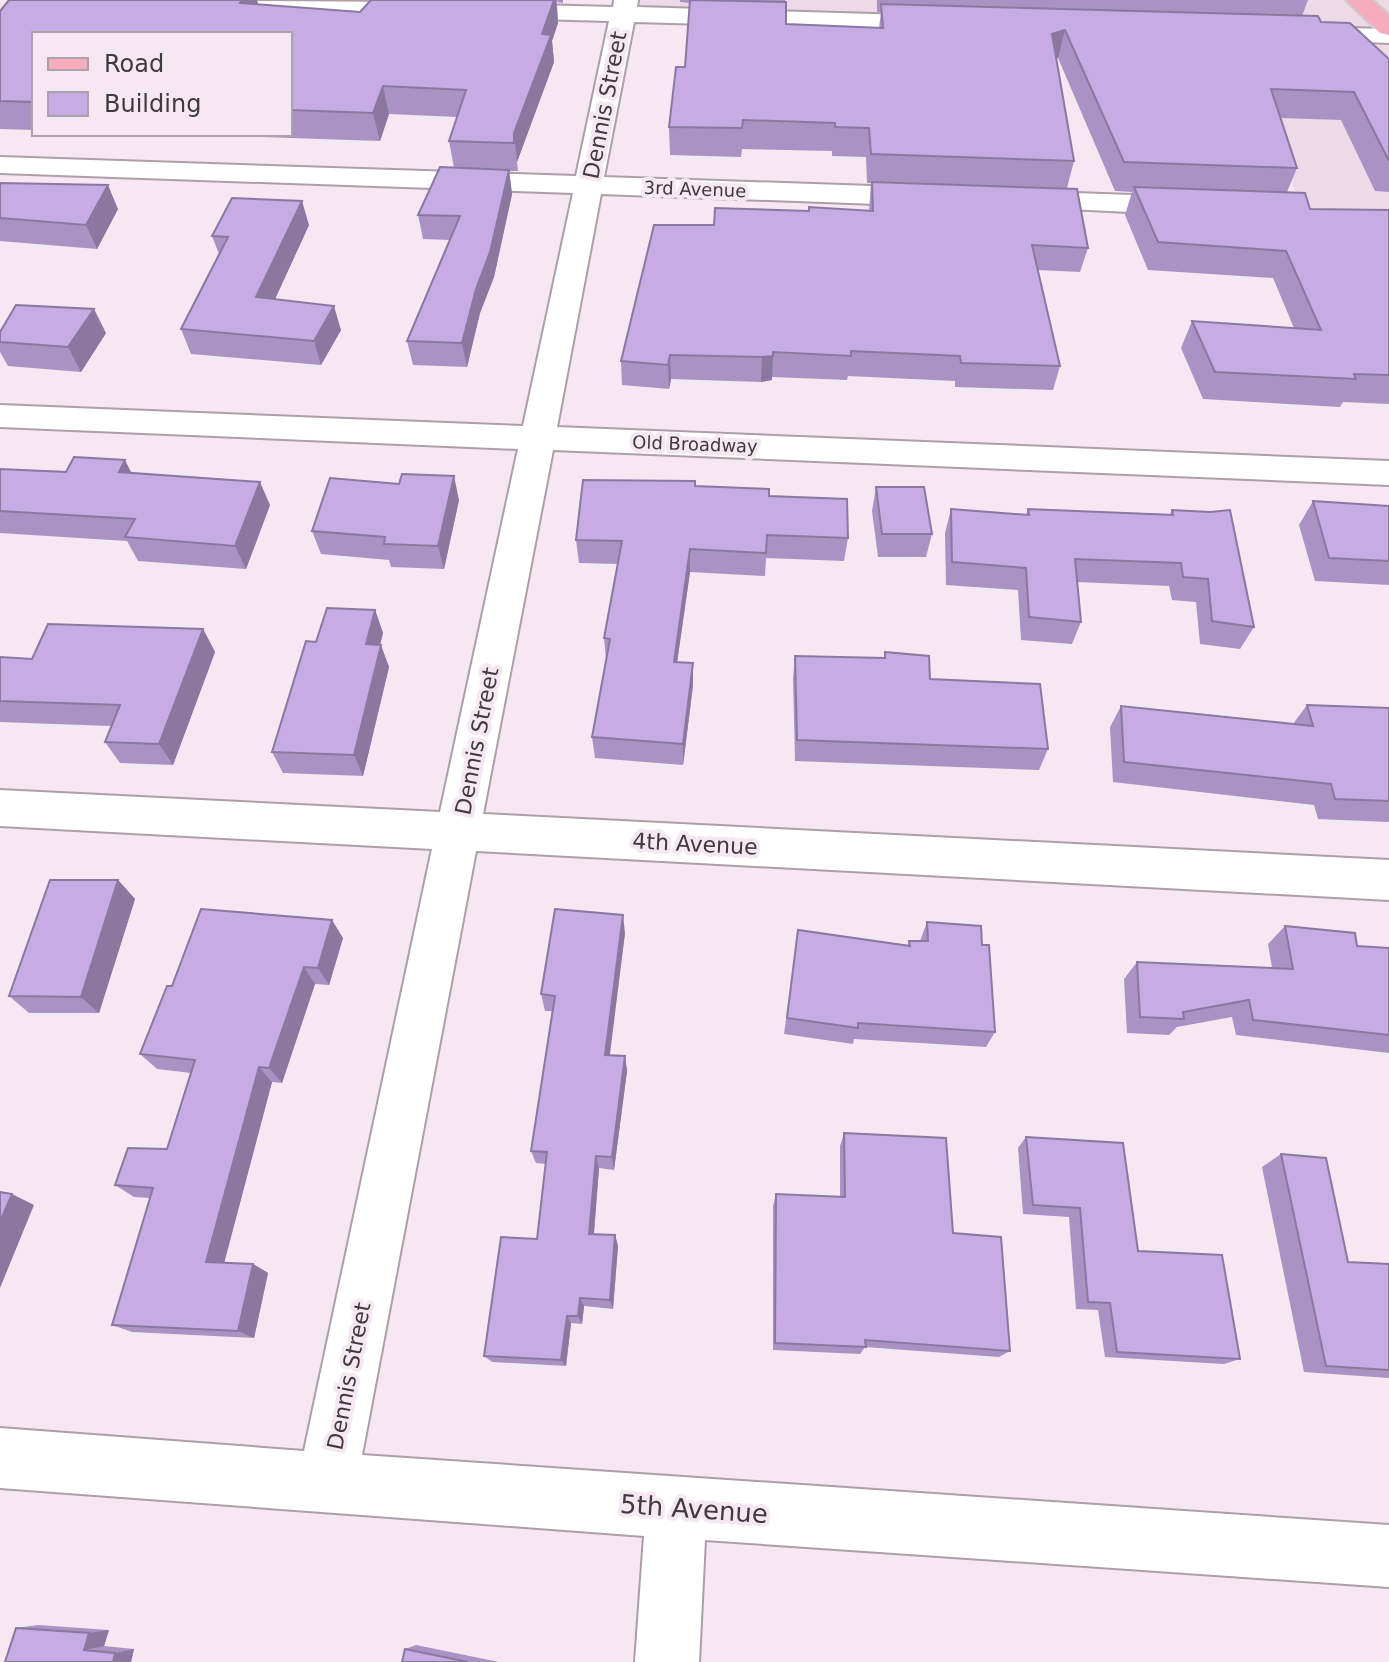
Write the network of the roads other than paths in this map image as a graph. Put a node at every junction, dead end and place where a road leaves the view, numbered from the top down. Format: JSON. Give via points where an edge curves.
{"nodes":[{"id":1,"x":103,"y":0,"type":"edge"},
{"id":2,"x":1358,"y":0,"type":"edge"},
{"id":3,"x":625,"y":7,"type":"edge"},
{"id":4,"x":450,"y":9,"type":"edge"},
{"id":5,"x":482,"y":10,"type":"edge"},
{"id":6,"x":964,"y":24,"type":"edge"},
{"id":7,"x":1389,"y":28,"type":"edge"},
{"id":8,"x":1275,"y":33,"type":"edge"},
{"id":9,"x":1389,"y":36,"type":"edge"},
{"id":10,"x":0,"y":165,"type":"edge"},
{"id":11,"x":589,"y":185,"type":"junction"},
{"id":12,"x":965,"y":198,"type":"edge"},
{"id":13,"x":997,"y":199,"type":"edge"},
{"id":14,"x":1216,"y":207,"type":"edge"},
{"id":15,"x":0,"y":416,"type":"edge"},
{"id":16,"x":538,"y":437,"type":"junction"},
{"id":17,"x":1389,"y":473,"type":"edge"},
{"id":18,"x":0,"y":808,"type":"edge"},
{"id":19,"x":459,"y":832,"type":"junction"},
{"id":20,"x":1389,"y":880,"type":"edge"},
{"id":21,"x":0,"y":1458,"type":"edge"},
{"id":22,"x":327,"y":1481,"type":"junction"},
{"id":23,"x":676,"y":1508,"type":"junction"},
{"id":24,"x":1389,"y":1556,"type":"edge"},
{"id":25,"x":667,"y":1662,"type":"edge"}],
"edges":[{"from":1,"to":4,"type":"street"},
{"from":2,"to":7,"type":"main road"},
{"from":3,"to":5,"type":"street"},
{"from":3,"to":6,"type":"street"},
{"from":3,"to":11,"type":"street","name":"Dennis Street"},
{"from":8,"to":9,"type":"street"},
{"from":10,"to":11,"type":"street","name":"3rd Avenue"},
{"from":11,"to":12,"type":"street","name":"3rd Avenue"},
{"from":11,"to":16,"type":"street","name":"Dennis Street"},
{"from":13,"to":14,"type":"street"},
{"from":15,"to":16,"type":"street","name":"Old Broadway"},
{"from":16,"to":17,"type":"street","name":"Old Broadway"},
{"from":16,"to":19,"type":"street","name":"Dennis Street"},
{"from":18,"to":19,"type":"street","name":"4th Avenue"},
{"from":19,"to":20,"type":"street","name":"4th Avenue"},
{"from":19,"to":22,"type":"street","name":"Dennis Street"},
{"from":21,"to":22,"type":"street","name":"5th Avenue"},
{"from":22,"to":23,"type":"street","name":"5th Avenue"},
{"from":23,"to":24,"type":"street","name":"5th Avenue"},
{"from":23,"to":25,"type":"street"}]}
